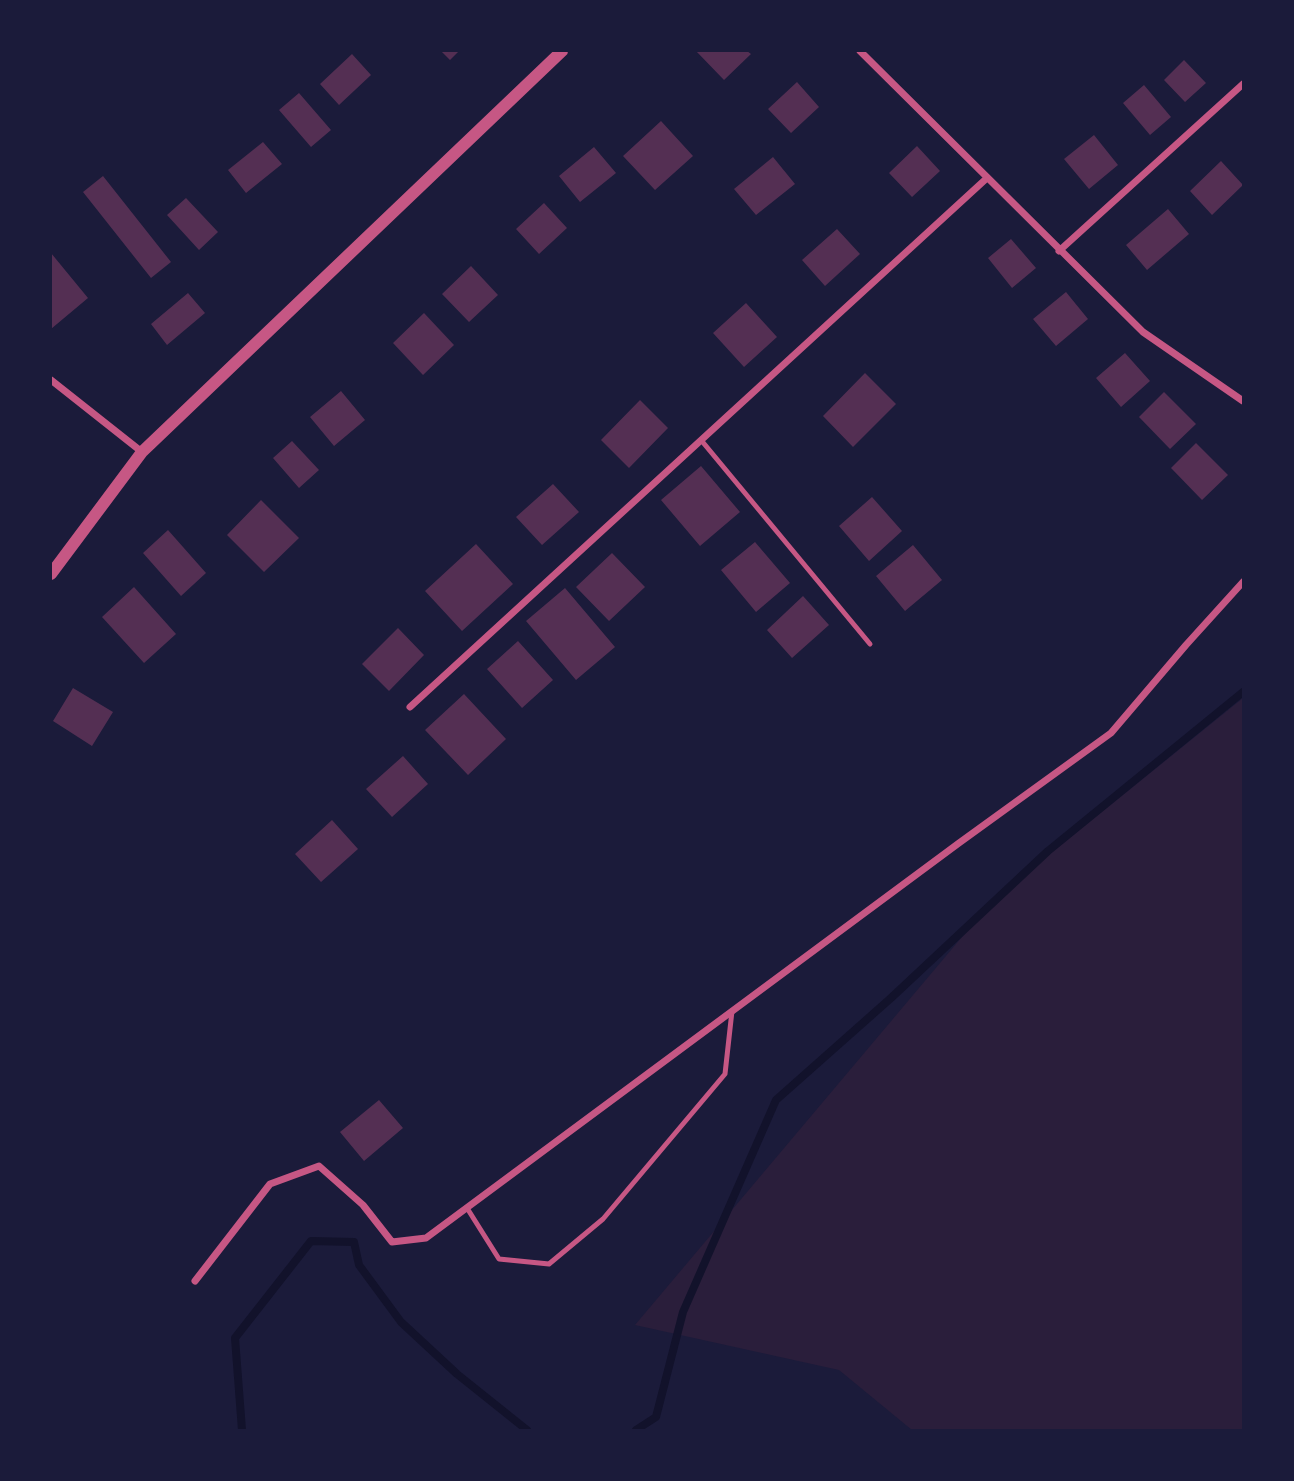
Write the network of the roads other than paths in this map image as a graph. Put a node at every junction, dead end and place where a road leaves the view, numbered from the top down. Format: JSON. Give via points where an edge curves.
{"nodes":[{"id":1,"x":562,"y":51,"type":"edge"},
{"id":2,"x":860,"y":51,"type":"edge"},
{"id":3,"x":1243,"y":84,"type":"edge"},
{"id":4,"x":987,"y":178,"type":"junction"},
{"id":5,"x":1059,"y":251,"type":"junction"},
{"id":6,"x":51,"y":380,"type":"edge"},
{"id":7,"x":1243,"y":401,"type":"edge"},
{"id":8,"x":701,"y":440,"type":"junction"},
{"id":9,"x":142,"y":452,"type":"junction"},
{"id":10,"x":51,"y":574,"type":"edge"},
{"id":11,"x":1243,"y":582,"type":"edge"},
{"id":12,"x":870,"y":644,"type":"dead end"},
{"id":13,"x":410,"y":707,"type":"dead end"},
{"id":14,"x":732,"y":1011,"type":"junction"},
{"id":15,"x":467,"y":1208,"type":"junction"},
{"id":16,"x":195,"y":1282,"type":"dead end"}],
"edges":[{"from":1,"to":9,"type":"street"},
{"from":2,"to":4,"type":"street"},
{"from":3,"to":5,"type":"street"},
{"from":4,"to":5,"type":"street"},
{"from":4,"to":8,"type":"street"},
{"from":5,"to":7,"type":"street","via":[[1143,332]]},
{"from":6,"to":9,"type":"street"},
{"from":8,"to":12,"type":"lane"},
{"from":8,"to":13,"type":"street"},
{"from":9,"to":10,"type":"street"},
{"from":11,"to":14,"type":"street","via":[[1111,733]]},
{"from":14,"to":15,"type":"street"},
{"from":14,"to":15,"type":"lane","via":[[725,1074],[603,1219],[549,1264],[499,1259]]},
{"from":15,"to":16,"type":"street","via":[[426,1238],[392,1242],[363,1205],[319,1166],[270,1184]]}]}
